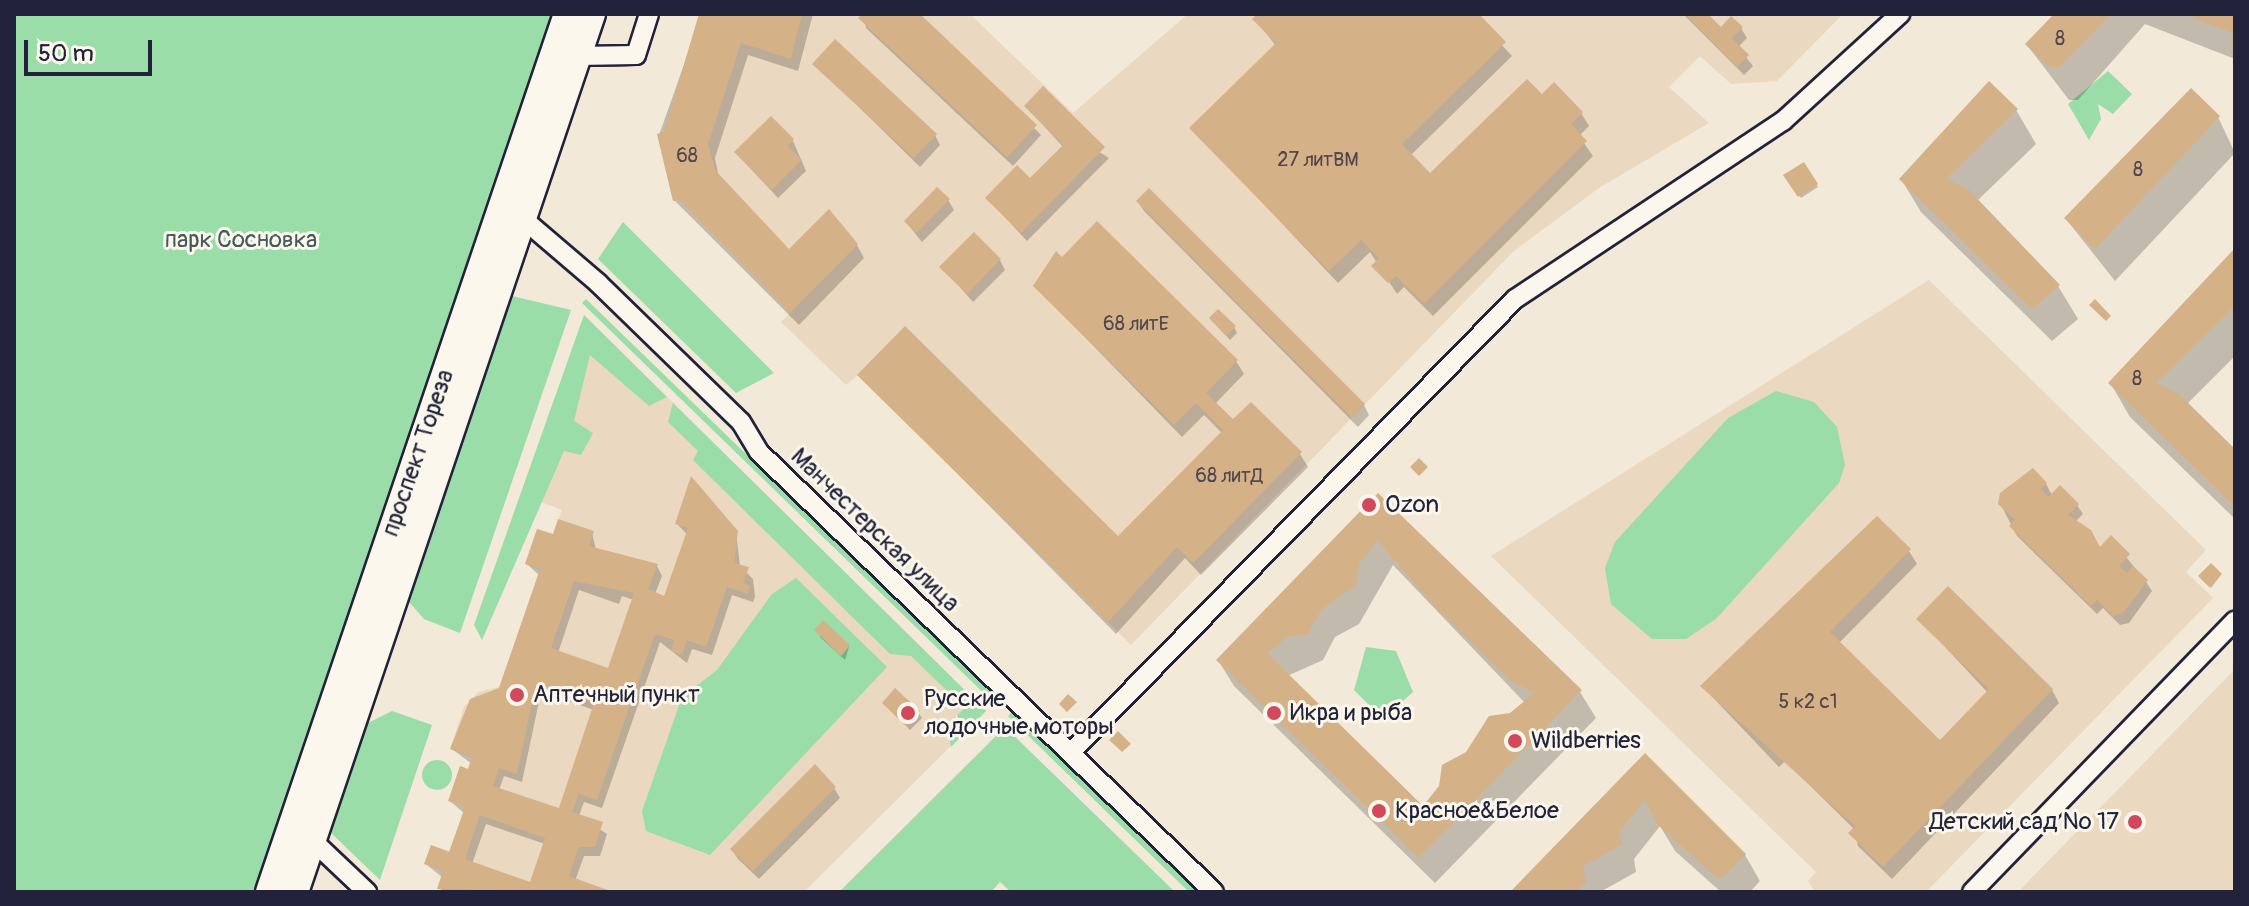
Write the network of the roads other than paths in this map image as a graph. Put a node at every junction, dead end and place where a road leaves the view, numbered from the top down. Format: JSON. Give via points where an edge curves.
{"nodes":[{"id":1,"x":568,"y":14,"type":"edge"},
{"id":2,"x":591,"y":14,"type":"edge"},
{"id":3,"x":649,"y":14,"type":"edge"},
{"id":4,"x":1900,"y":14,"type":"edge"},
{"id":5,"x":577,"y":56,"type":"junction"},
{"id":6,"x":514,"y":212,"type":"junction"},
{"id":7,"x":2235,"y":621,"type":"edge"},
{"id":8,"x":1070,"y":753,"type":"junction"},
{"id":9,"x":312,"y":840,"type":"junction"},
{"id":10,"x":270,"y":892,"type":"edge"},
{"id":11,"x":294,"y":892,"type":"edge"},
{"id":12,"x":366,"y":892,"type":"edge"},
{"id":13,"x":1214,"y":892,"type":"edge"},
{"id":14,"x":1972,"y":892,"type":"edge"}],
"edges":[{"from":1,"to":6,"type":"main road","name":"проспект Тореза"},
{"from":2,"to":5,"type":"main road","name":"проспект Тореза"},
{"from":3,"to":5,"type":"street","via":[[636,55]]},
{"from":4,"to":8,"type":"street","via":[[1783,121],[1515,299]]},
{"from":5,"to":6,"type":"main road","name":"проспект Тореза"},
{"from":6,"to":8,"type":"street","name":"Манчестерская улица","via":[[741,422],[759,452]]},
{"from":6,"to":9,"type":"main road","name":"проспект Тореза"},
{"from":6,"to":10,"type":"main road","name":"проспект Тореза"},
{"from":7,"to":14,"type":"street"},
{"from":8,"to":13,"type":"street","name":"Манчестерская улица"},
{"from":9,"to":11,"type":"main road","name":"проспект Тореза"},
{"from":9,"to":12,"type":"street"}]}
